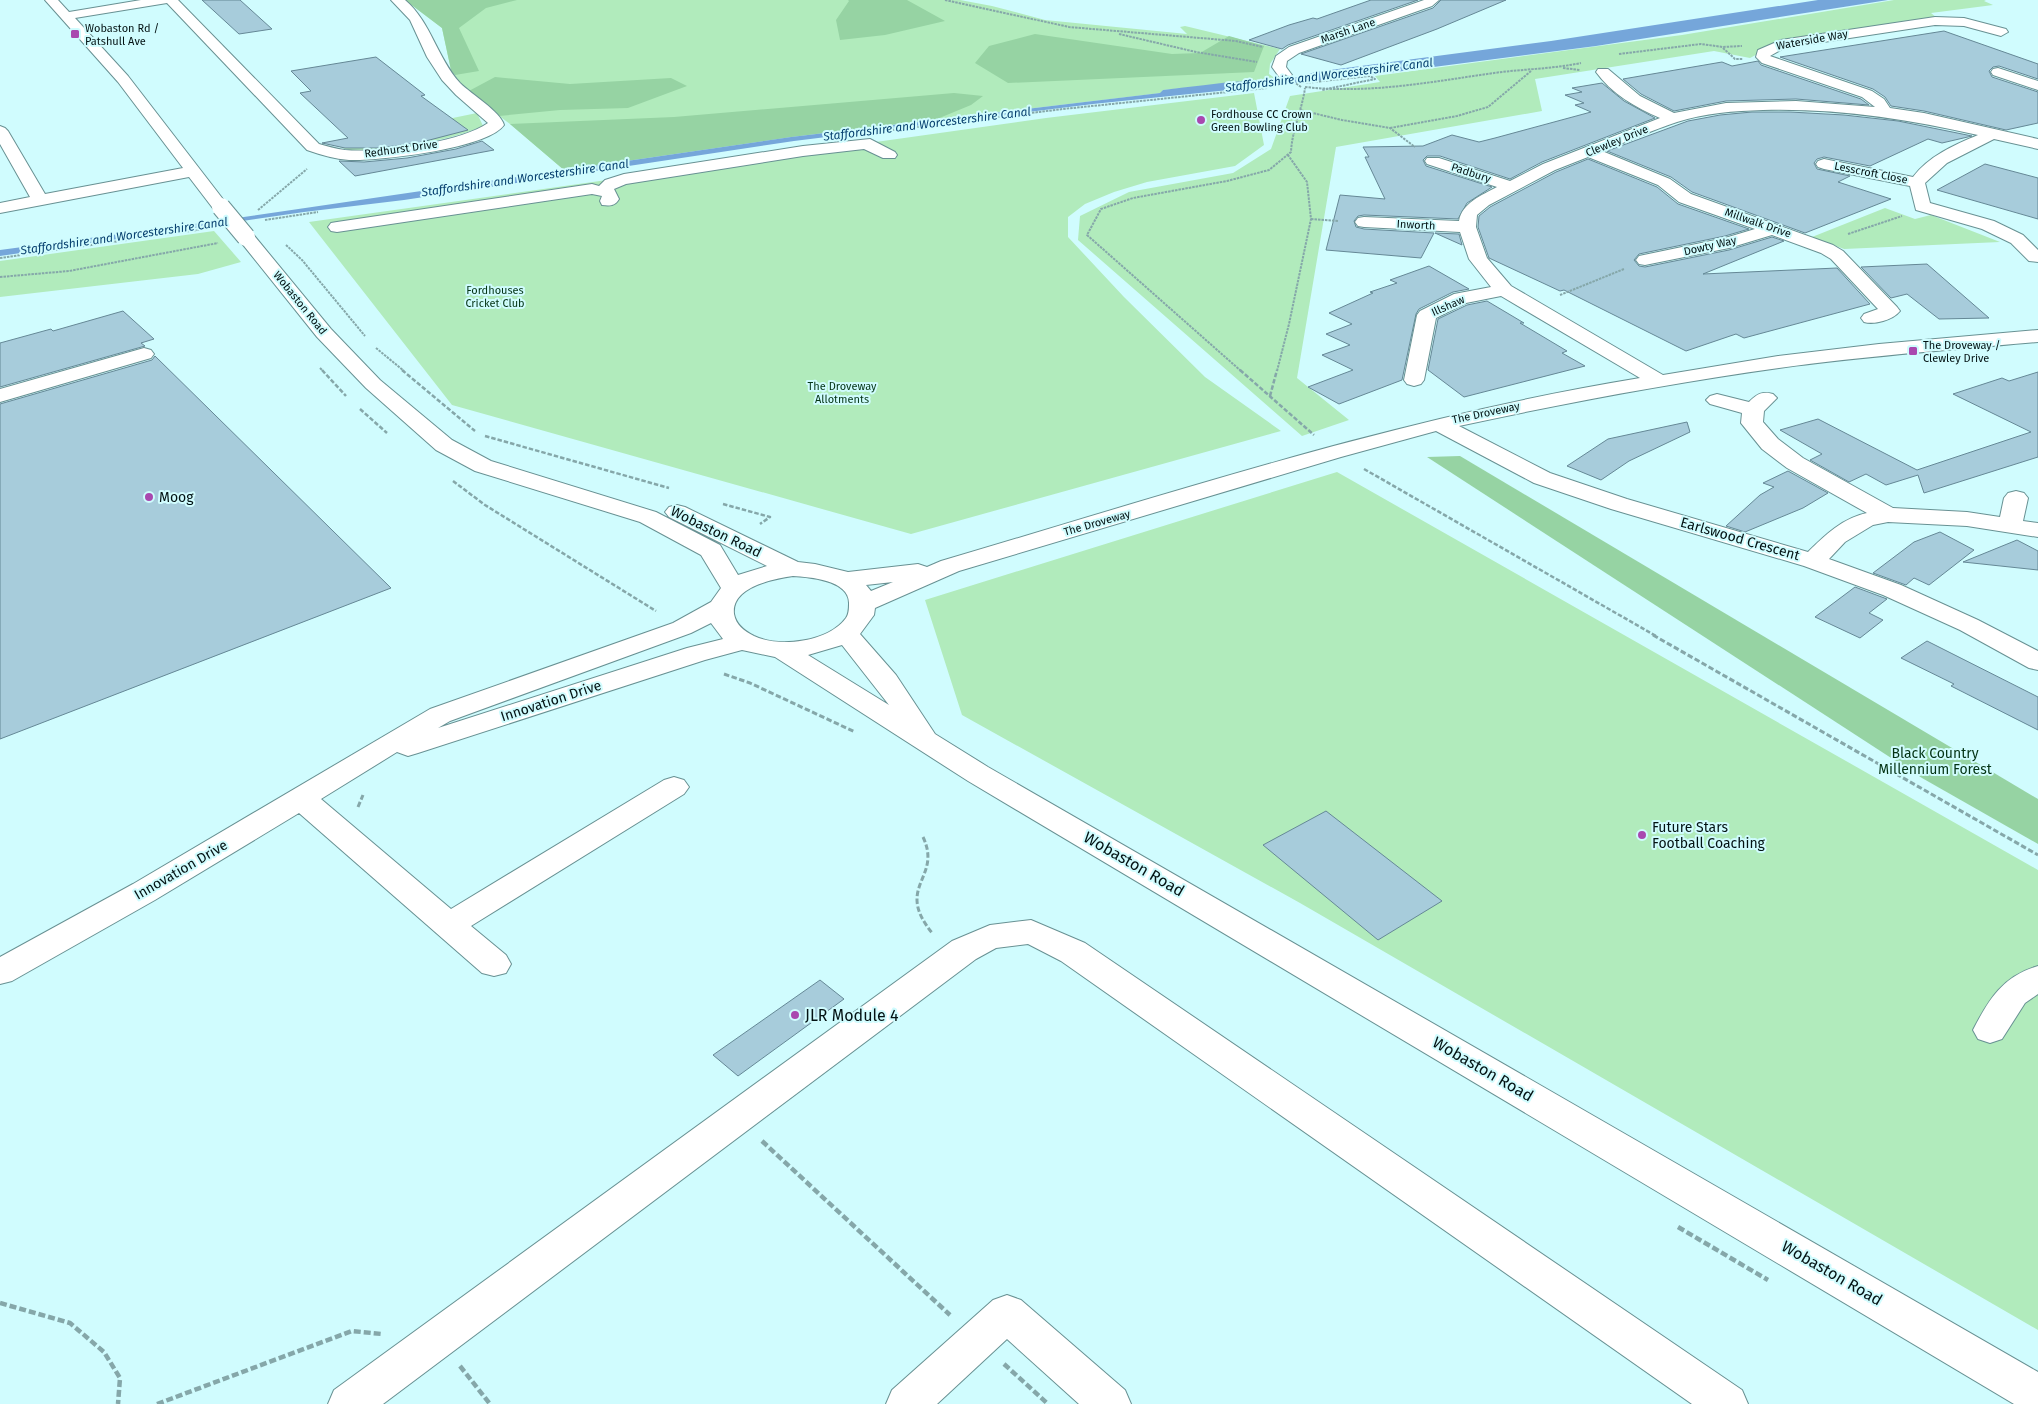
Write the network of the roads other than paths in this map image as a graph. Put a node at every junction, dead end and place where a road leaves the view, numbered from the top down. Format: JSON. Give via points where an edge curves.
{"nodes":[{"id":1,"x":51,"y":0,"type":"edge"},
{"id":2,"x":76,"y":0,"type":"edge"},
{"id":3,"x":164,"y":0,"type":"edge"},
{"id":4,"x":171,"y":0,"type":"edge"},
{"id":5,"x":397,"y":0,"type":"edge"},
{"id":6,"x":1433,"y":0,"type":"edge"},
{"id":7,"x":87,"y":12,"type":"junction"},
{"id":8,"x":65,"y":16,"type":"junction"},
{"id":9,"x":1891,"y":16,"type":"dead end"},
{"id":10,"x":1915,"y":24,"type":"junction"},
{"id":11,"x":98,"y":27,"type":"dead end"},
{"id":12,"x":2002,"y":32,"type":"dead end"},
{"id":13,"x":110,"y":44,"type":"dead end"},
{"id":14,"x":1602,"y":72,"type":"dead end"},
{"id":15,"x":1998,"y":72,"type":"dead end"},
{"id":16,"x":1286,"y":75,"type":"road end"},
{"id":17,"x":123,"y":79,"type":"junction"},
{"id":18,"x":2033,"y":84,"type":"edge"},
{"id":19,"x":2009,"y":86,"type":"dead end"},
{"id":20,"x":1885,"y":112,"type":"junction"},
{"id":21,"x":1673,"y":118,"type":"junction"},
{"id":22,"x":0,"y":132,"type":"edge"},
{"id":23,"x":1994,"y":133,"type":"junction"},
{"id":24,"x":2038,"y":144,"type":"edge"},
{"id":25,"x":1590,"y":152,"type":"junction"},
{"id":26,"x":890,"y":155,"type":"dead end"},
{"id":27,"x":1433,"y":161,"type":"road end"},
{"id":28,"x":1824,"y":164,"type":"dead end"},
{"id":29,"x":193,"y":172,"type":"junction"},
{"id":30,"x":1917,"y":183,"type":"junction"},
{"id":31,"x":1510,"y":186,"type":"junction"},
{"id":32,"x":40,"y":200,"type":"junction"},
{"id":33,"x":0,"y":208,"type":"edge"},
{"id":34,"x":1364,"y":222,"type":"dead end"},
{"id":35,"x":337,"y":227,"type":"dead end"},
{"id":36,"x":1467,"y":228,"type":"junction"},
{"id":37,"x":1774,"y":229,"type":"junction"},
{"id":38,"x":2035,"y":257,"type":"dead end"},
{"id":39,"x":1645,"y":260,"type":"road end"},
{"id":40,"x":1504,"y":290,"type":"junction"},
{"id":41,"x":1871,"y":318,"type":"dead end"},
{"id":42,"x":2038,"y":337,"type":"edge"},
{"id":43,"x":144,"y":354,"type":"dead end"},
{"id":44,"x":1414,"y":380,"type":"dead end"},
{"id":45,"x":1657,"y":380,"type":"junction"},
{"id":46,"x":0,"y":396,"type":"edge"},
{"id":47,"x":1717,"y":400,"type":"dead end"},
{"id":48,"x":1439,"y":424,"type":"junction"},
{"id":49,"x":520,"y":478,"type":"junction"},
{"id":50,"x":2016,"y":498,"type":"dead end"},
{"id":51,"x":1888,"y":515,"type":"junction"},
{"id":52,"x":2010,"y":525,"type":"junction"},
{"id":53,"x":2038,"y":530,"type":"edge"},
{"id":54,"x":1813,"y":561,"type":"junction"},
{"id":55,"x":950,"y":566,"type":"junction"},
{"id":56,"x":793,"y":569,"type":"junction"},
{"id":57,"x":845,"y":580,"type":"junction"},
{"id":58,"x":727,"y":598,"type":"junction"},
{"id":59,"x":862,"y":604,"type":"junction"},
{"id":60,"x":845,"y":632,"type":"junction"},
{"id":61,"x":743,"y":642,"type":"junction"},
{"id":62,"x":782,"y":650,"type":"junction"},
{"id":63,"x":2038,"y":662,"type":"edge"},
{"id":64,"x":928,"y":742,"type":"junction"},
{"id":65,"x":363,"y":775,"type":"junction"},
{"id":66,"x":674,"y":787,"type":"dead end"},
{"id":67,"x":302,"y":798,"type":"junction"},
{"id":68,"x":450,"y":925,"type":"junction"},
{"id":69,"x":494,"y":964,"type":"dead end"},
{"id":70,"x":0,"y":972,"type":"edge"},
{"id":71,"x":2038,"y":978,"type":"edge"},
{"id":72,"x":1990,"y":1030,"type":"dead end"},
{"id":73,"x":2038,"y":1395,"type":"edge"},
{"id":74,"x":349,"y":1404,"type":"edge"},
{"id":75,"x":907,"y":1404,"type":"edge"},
{"id":76,"x":1110,"y":1404,"type":"edge"},
{"id":77,"x":1727,"y":1404,"type":"edge"}],
"edges":[{"from":1,"to":8,"type":"street","name":"Wobaston Road"},
{"from":2,"to":7,"type":"street"},
{"from":3,"to":7,"type":"street"},
{"from":4,"to":5,"type":"street","name":"Redhurst Drive","via":[[313,147],[365,155],[471,138],[492,130],[495,120],[452,84],[433,56],[418,20]]},
{"from":6,"to":16,"type":"street","name":"Marsh Lane","via":[[1290,53],[1281,59]]},
{"from":7,"to":8,"type":"street"},
{"from":7,"to":11,"type":"street"},
{"from":8,"to":17,"type":"street","name":"Wobaston Road"},
{"from":9,"to":10,"type":"street"},
{"from":10,"to":12,"type":"street","name":"Waterside Way","via":[[1949,20]]},
{"from":10,"to":20,"type":"street","name":"Waterside Way","via":[[1781,44],[1763,53],[1768,60],[1867,94],[1879,102]]},
{"from":13,"to":17,"type":"street","name":"Wobaston Road","via":[[123,68]]},
{"from":14,"to":21,"type":"street","via":[[1649,109]]},
{"from":15,"to":18,"type":"street"},
{"from":17,"to":29,"type":"street","name":"Wobaston Road"},
{"from":18,"to":19,"type":"street"},
{"from":20,"to":21,"type":"street","name":"Clewley Drive","via":[[1823,106],[1748,105]]},
{"from":20,"to":23,"type":"street","name":"Clewley Drive"},
{"from":21,"to":25,"type":"street","name":"Clewley Drive"},
{"from":22,"to":32,"type":"street"},
{"from":23,"to":24,"type":"street","name":"Clewley Drive"},
{"from":23,"to":30,"type":"street","name":"Lesscroft Close","via":[[1924,171]]},
{"from":25,"to":31,"type":"street","name":"Clewley Drive"},
{"from":25,"to":37,"type":"street","name":"Millwalk Drive","via":[[1664,182],[1685,198]]},
{"from":26,"to":35,"type":"street","via":[[870,144],[803,151],[624,179],[611,183],[604,196],[592,189],[510,206]]},
{"from":27,"to":31,"type":"street","name":"Padbury"},
{"from":28,"to":30,"type":"street","name":"Lesscroft Close"},
{"from":29,"to":32,"type":"street"},
{"from":29,"to":49,"type":"street","name":"Wobaston Road","bridge":true,"via":[[324,333],[407,415],[444,445],[483,466]]},
{"from":30,"to":38,"type":"street","name":"Lesscroft Close","via":[[1922,200],[1916,210],[1988,226],[2017,239]]},
{"from":31,"to":36,"type":"street","name":"Clewley Drive","via":[[1483,201],[1469,214]]},
{"from":32,"to":33,"type":"street"},
{"from":34,"to":36,"type":"street","name":"Inworth"},
{"from":36,"to":40,"type":"street","via":[[1478,259]]},
{"from":37,"to":39,"type":"street","name":"Dowty Way","via":[[1729,243]]},
{"from":37,"to":41,"type":"street","name":"Millwalk Drive","via":[[1837,255],[1890,311]]},
{"from":40,"to":44,"type":"street","name":"Illshaw","via":[[1461,298],[1427,315]]},
{"from":40,"to":45,"type":"street"},
{"from":42,"to":45,"type":"street","name":"The Droveway","via":[[1879,350]]},
{"from":43,"to":46,"type":"street"},
{"from":45,"to":48,"type":"street","name":"The Droveway"},
{"from":47,"to":51,"type":"street","via":[[1759,404],[1752,423],[1770,444],[1795,463]]},
{"from":48,"to":54,"type":"street","name":"Earlswood Crescent","via":[[1542,478]]},
{"from":48,"to":55,"type":"street","name":"The Droveway","via":[[1333,452]]},
{"from":49,"to":56,"type":"street","name":"Wobaston Road","via":[[669,508]]},
{"from":49,"to":58,"type":"street","name":"Wobaston Road","via":[[648,517],[711,550]]},
{"from":50,"to":52,"type":"street"},
{"from":51,"to":52,"type":"street"},
{"from":51,"to":54,"type":"street","via":[[1865,520],[1837,537]]},
{"from":52,"to":53,"type":"street"},
{"from":54,"to":63,"type":"street","name":"Earlswood Crescent","via":[[1892,590]]},
{"from":55,"to":57,"type":"street","name":"The Droveway"},
{"from":55,"to":59,"type":"street","name":"The Droveway"},
{"from":56,"to":57,"type":"street","via":[[823,571]]},
{"from":56,"to":58,"type":"street","via":[[758,576]]},
{"from":57,"to":59,"type":"street","via":[[854,586]]},
{"from":58,"to":61,"type":"street","via":[[721,618],[725,628]]},
{"from":58,"to":65,"type":"street","name":"Innovation Drive","via":[[682,628],[440,715],[399,738]]},
{"from":59,"to":60,"type":"street","via":[[861,614]]},
{"from":60,"to":62,"type":"street","via":[[817,645]]},
{"from":60,"to":64,"type":"street","name":"Wobaston Road","via":[[886,681]]},
{"from":61,"to":62,"type":"street"},
{"from":61,"to":65,"type":"street","name":"Innovation Drive","via":[[696,654]]},
{"from":62,"to":64,"type":"street","name":"Wobaston Road"},
{"from":64,"to":73,"type":"street","name":"Wobaston Road"},
{"from":65,"to":67,"type":"street","name":"Innovation Drive"},
{"from":66,"to":68,"type":"street"},
{"from":67,"to":68,"type":"street"},
{"from":67,"to":70,"type":"street","name":"Innovation Drive","via":[[144,892]]},
{"from":68,"to":69,"type":"street"},
{"from":71,"to":72,"type":"street","via":[[2014,994]]},
{"from":74,"to":77,"type":"street","via":[[956,956],[990,937],[1031,932],[1073,952]]},
{"from":75,"to":76,"type":"street","via":[[1007,1313]]}]}
